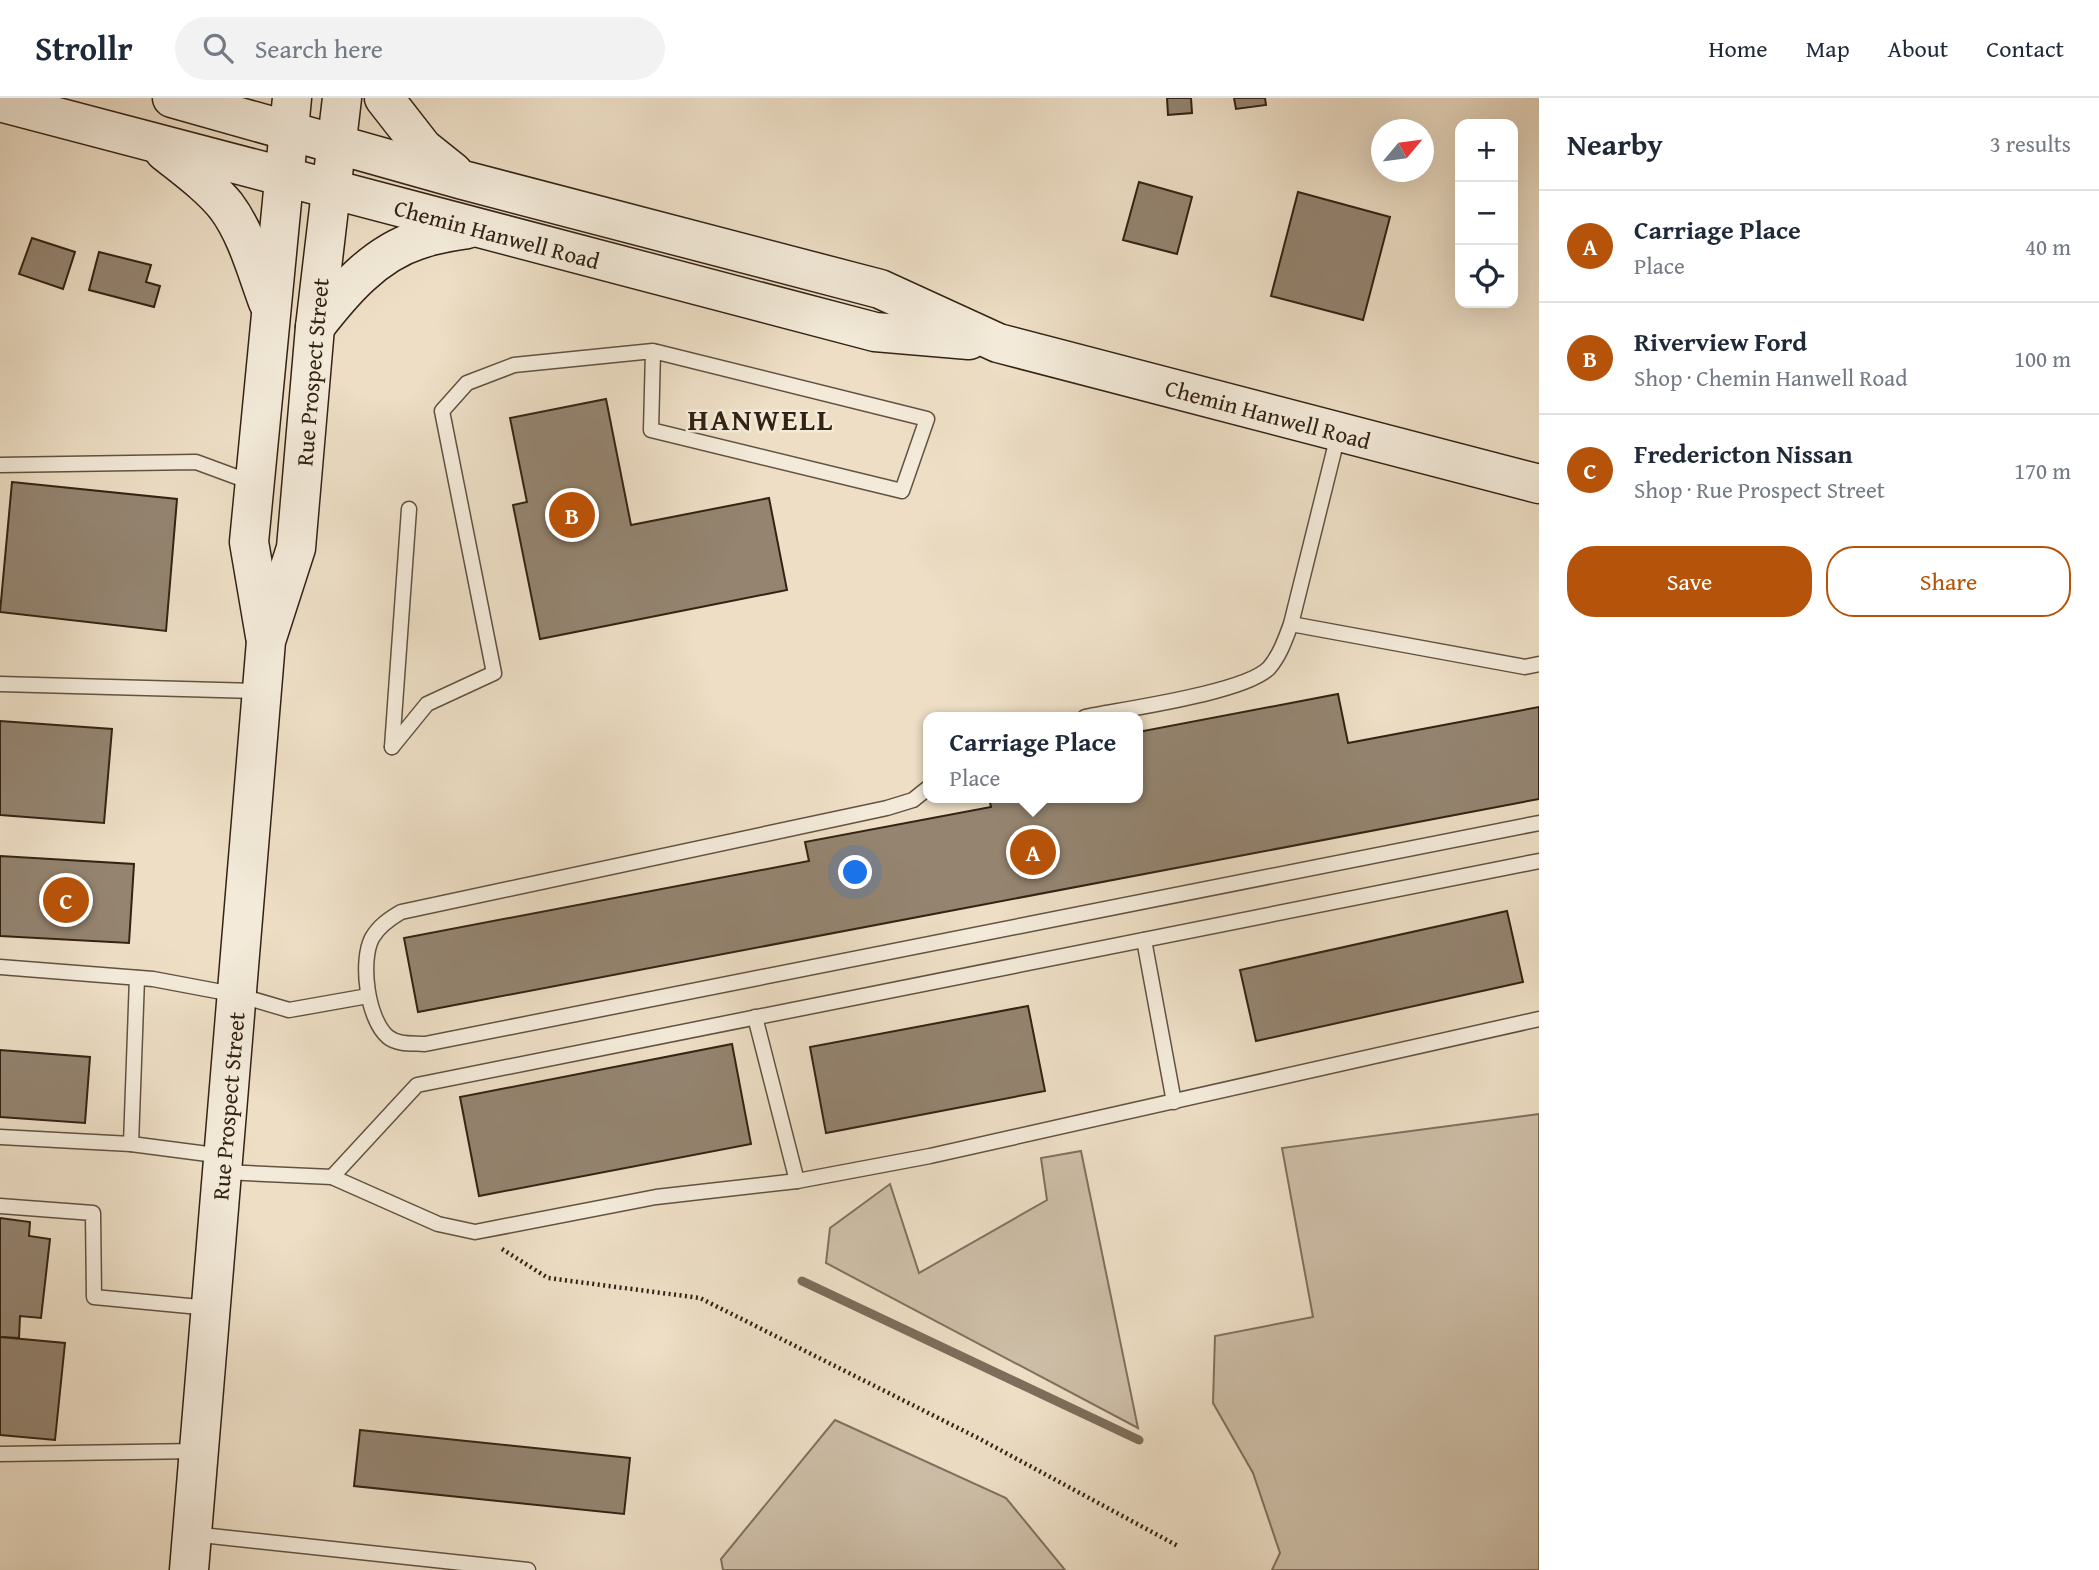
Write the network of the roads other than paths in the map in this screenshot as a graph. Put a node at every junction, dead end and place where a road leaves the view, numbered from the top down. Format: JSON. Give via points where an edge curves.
{"nodes":[{"id":1,"x":172,"y":98,"type":"edge"},
{"id":2,"x":342,"y":98,"type":"edge"},
{"id":3,"x":384,"y":98,"type":"edge"},
{"id":4,"x":0,"y":102,"type":"edge"},
{"id":5,"x":291,"y":115,"type":"edge"},
{"id":6,"x":155,"y":142,"type":"junction"},
{"id":7,"x":336,"y":144,"type":"junction"},
{"id":8,"x":285,"y":177,"type":"junction"},
{"id":9,"x":463,"y":180,"type":"junction"},
{"id":10,"x":330,"y":189,"type":"junction"},
{"id":11,"x":472,"y":227,"type":"junction"},
{"id":12,"x":270,"y":311,"type":"junction"},
{"id":13,"x":315,"y":327,"type":"junction"},
{"id":14,"x":998,"y":342,"type":"junction"},
{"id":15,"x":653,"y":351,"type":"junction"},
{"id":16,"x":1338,"y":433,"type":"junction"},
{"id":17,"x":0,"y":465,"type":"edge"},
{"id":18,"x":254,"y":484,"type":"junction"},
{"id":19,"x":1539,"y":484,"type":"edge"},
{"id":20,"x":409,"y":509,"type":"dead end"},
{"id":21,"x":1291,"y":624,"type":"junction"},
{"id":22,"x":266,"y":641,"type":"junction"},
{"id":23,"x":1539,"y":664,"type":"edge"},
{"id":24,"x":0,"y":684,"type":"edge"},
{"id":25,"x":261,"y":691,"type":"junction"},
{"id":26,"x":1108,"y":712,"type":"edge"},
{"id":27,"x":923,"y":792,"type":"edge"},
{"id":28,"x":1539,"y":823,"type":"edge"},
{"id":29,"x":1539,"y":861,"type":"edge"},
{"id":30,"x":1143,"y":940,"type":"junction"},
{"id":31,"x":0,"y":967,"type":"edge"},
{"id":32,"x":137,"y":978,"type":"junction"},
{"id":33,"x":238,"y":995,"type":"junction"},
{"id":34,"x":368,"y":996,"type":"junction"},
{"id":35,"x":755,"y":1017,"type":"junction"},
{"id":36,"x":1539,"y":1019,"type":"edge"},
{"id":37,"x":1174,"y":1102,"type":"junction"},
{"id":38,"x":0,"y":1137,"type":"edge"},
{"id":39,"x":131,"y":1144,"type":"junction"},
{"id":40,"x":224,"y":1164,"type":"junction"},
{"id":41,"x":332,"y":1177,"type":"junction"},
{"id":42,"x":797,"y":1181,"type":"junction"},
{"id":43,"x":0,"y":1206,"type":"edge"},
{"id":44,"x":211,"y":1308,"type":"junction"},
{"id":45,"x":199,"y":1451,"type":"junction"},
{"id":46,"x":0,"y":1454,"type":"edge"},
{"id":47,"x":190,"y":1552,"type":"edge"},
{"id":48,"x":528,"y":1570,"type":"edge"}],
"edges":[{"from":1,"to":5,"type":"main road","name":"Chemin Hanwell Road"},
{"from":2,"to":7,"type":"main road","name":"Rue Prospect Street"},
{"from":3,"to":9,"type":"main road","via":[[423,148]]},
{"from":4,"to":6,"type":"main road","name":"Chemin Hanwell Road"},
{"from":5,"to":7,"type":"main road","name":"Chemin Hanwell Road"},
{"from":5,"to":8,"type":"main road","name":"Rue Prospect Street"},
{"from":6,"to":8,"type":"main road","name":"Chemin Hanwell Road"},
{"from":6,"to":12,"type":"main road","via":[[209,188],[232,215]]},
{"from":7,"to":9,"type":"main road","name":"Chemin Hanwell Road"},
{"from":7,"to":10,"type":"main road","name":"Rue Prospect Street"},
{"from":8,"to":10,"type":"main road","name":"Chemin Hanwell Road"},
{"from":8,"to":12,"type":"main road","name":"Rue Prospect Street"},
{"from":9,"to":14,"type":"main road","name":"Chemin Hanwell Road","via":[[880,289]]},
{"from":10,"to":11,"type":"main road","name":"Chemin Hanwell Road"},
{"from":10,"to":13,"type":"main road","name":"Rue Prospect Street"},
{"from":11,"to":13,"type":"main road","via":[[417,240],[382,259],[344,289]]},
{"from":11,"to":14,"type":"main road","name":"Chemin Hanwell Road","via":[[875,332]]},
{"from":12,"to":18,"type":"main road","name":"Rue Prospect Street"},
{"from":13,"to":22,"type":"main road","name":"Rue Prospect Street","via":[[296,548]]},
{"from":14,"to":16,"type":"main road","name":"Chemin Hanwell Road"},
{"from":15,"to":15,"type":"lane","via":[[652,430],[902,491],[927,419]]},
{"from":15,"to":20,"type":"lane","via":[[514,365],[467,383],[442,411],[494,673],[427,704],[392,747]]},
{"from":16,"to":19,"type":"main road","name":"Chemin Hanwell Road"},
{"from":16,"to":21,"type":"lane"},
{"from":17,"to":18,"type":"lane","via":[[196,462]]},
{"from":18,"to":22,"type":"main road","name":"Rue Prospect Street","via":[[249,542]]},
{"from":21,"to":23,"type":"lane","via":[[1525,667]]},
{"from":21,"to":26,"type":"lane","via":[[1268,669],[1244,683]]},
{"from":22,"to":25,"type":"main road","name":"Rue Prospect Street"},
{"from":24,"to":25,"type":"lane"},
{"from":25,"to":33,"type":"main road","name":"Rue Prospect Street"},
{"from":27,"to":34,"type":"lane","via":[[887,808],[401,912],[372,938],[366,958]]},
{"from":28,"to":34,"type":"lane","via":[[425,1044],[398,1042],[387,1036]]},
{"from":29,"to":30,"type":"lane"},
{"from":30,"to":35,"type":"lane"},
{"from":30,"to":37,"type":"lane"},
{"from":31,"to":32,"type":"lane"},
{"from":32,"to":33,"type":"lane"},
{"from":32,"to":39,"type":"lane"},
{"from":33,"to":34,"type":"lane","via":[[289,1010]]},
{"from":33,"to":40,"type":"main road","name":"Rue Prospect Street"},
{"from":35,"to":41,"type":"lane","via":[[417,1085]]},
{"from":35,"to":42,"type":"lane"},
{"from":36,"to":37,"type":"lane"},
{"from":37,"to":42,"type":"lane"},
{"from":38,"to":39,"type":"lane"},
{"from":39,"to":40,"type":"lane"},
{"from":40,"to":41,"type":"lane"},
{"from":40,"to":44,"type":"main road","name":"Rue Prospect Street"},
{"from":41,"to":42,"type":"lane","via":[[438,1224],[475,1232],[656,1197]]},
{"from":43,"to":44,"type":"lane","via":[[93,1213],[94,1297]]},
{"from":44,"to":45,"type":"main road","name":"Rue Prospect Street"},
{"from":45,"to":46,"type":"lane"},
{"from":45,"to":47,"type":"main road","name":"Rue Prospect Street"},
{"from":47,"to":48,"type":"lane"}]}
